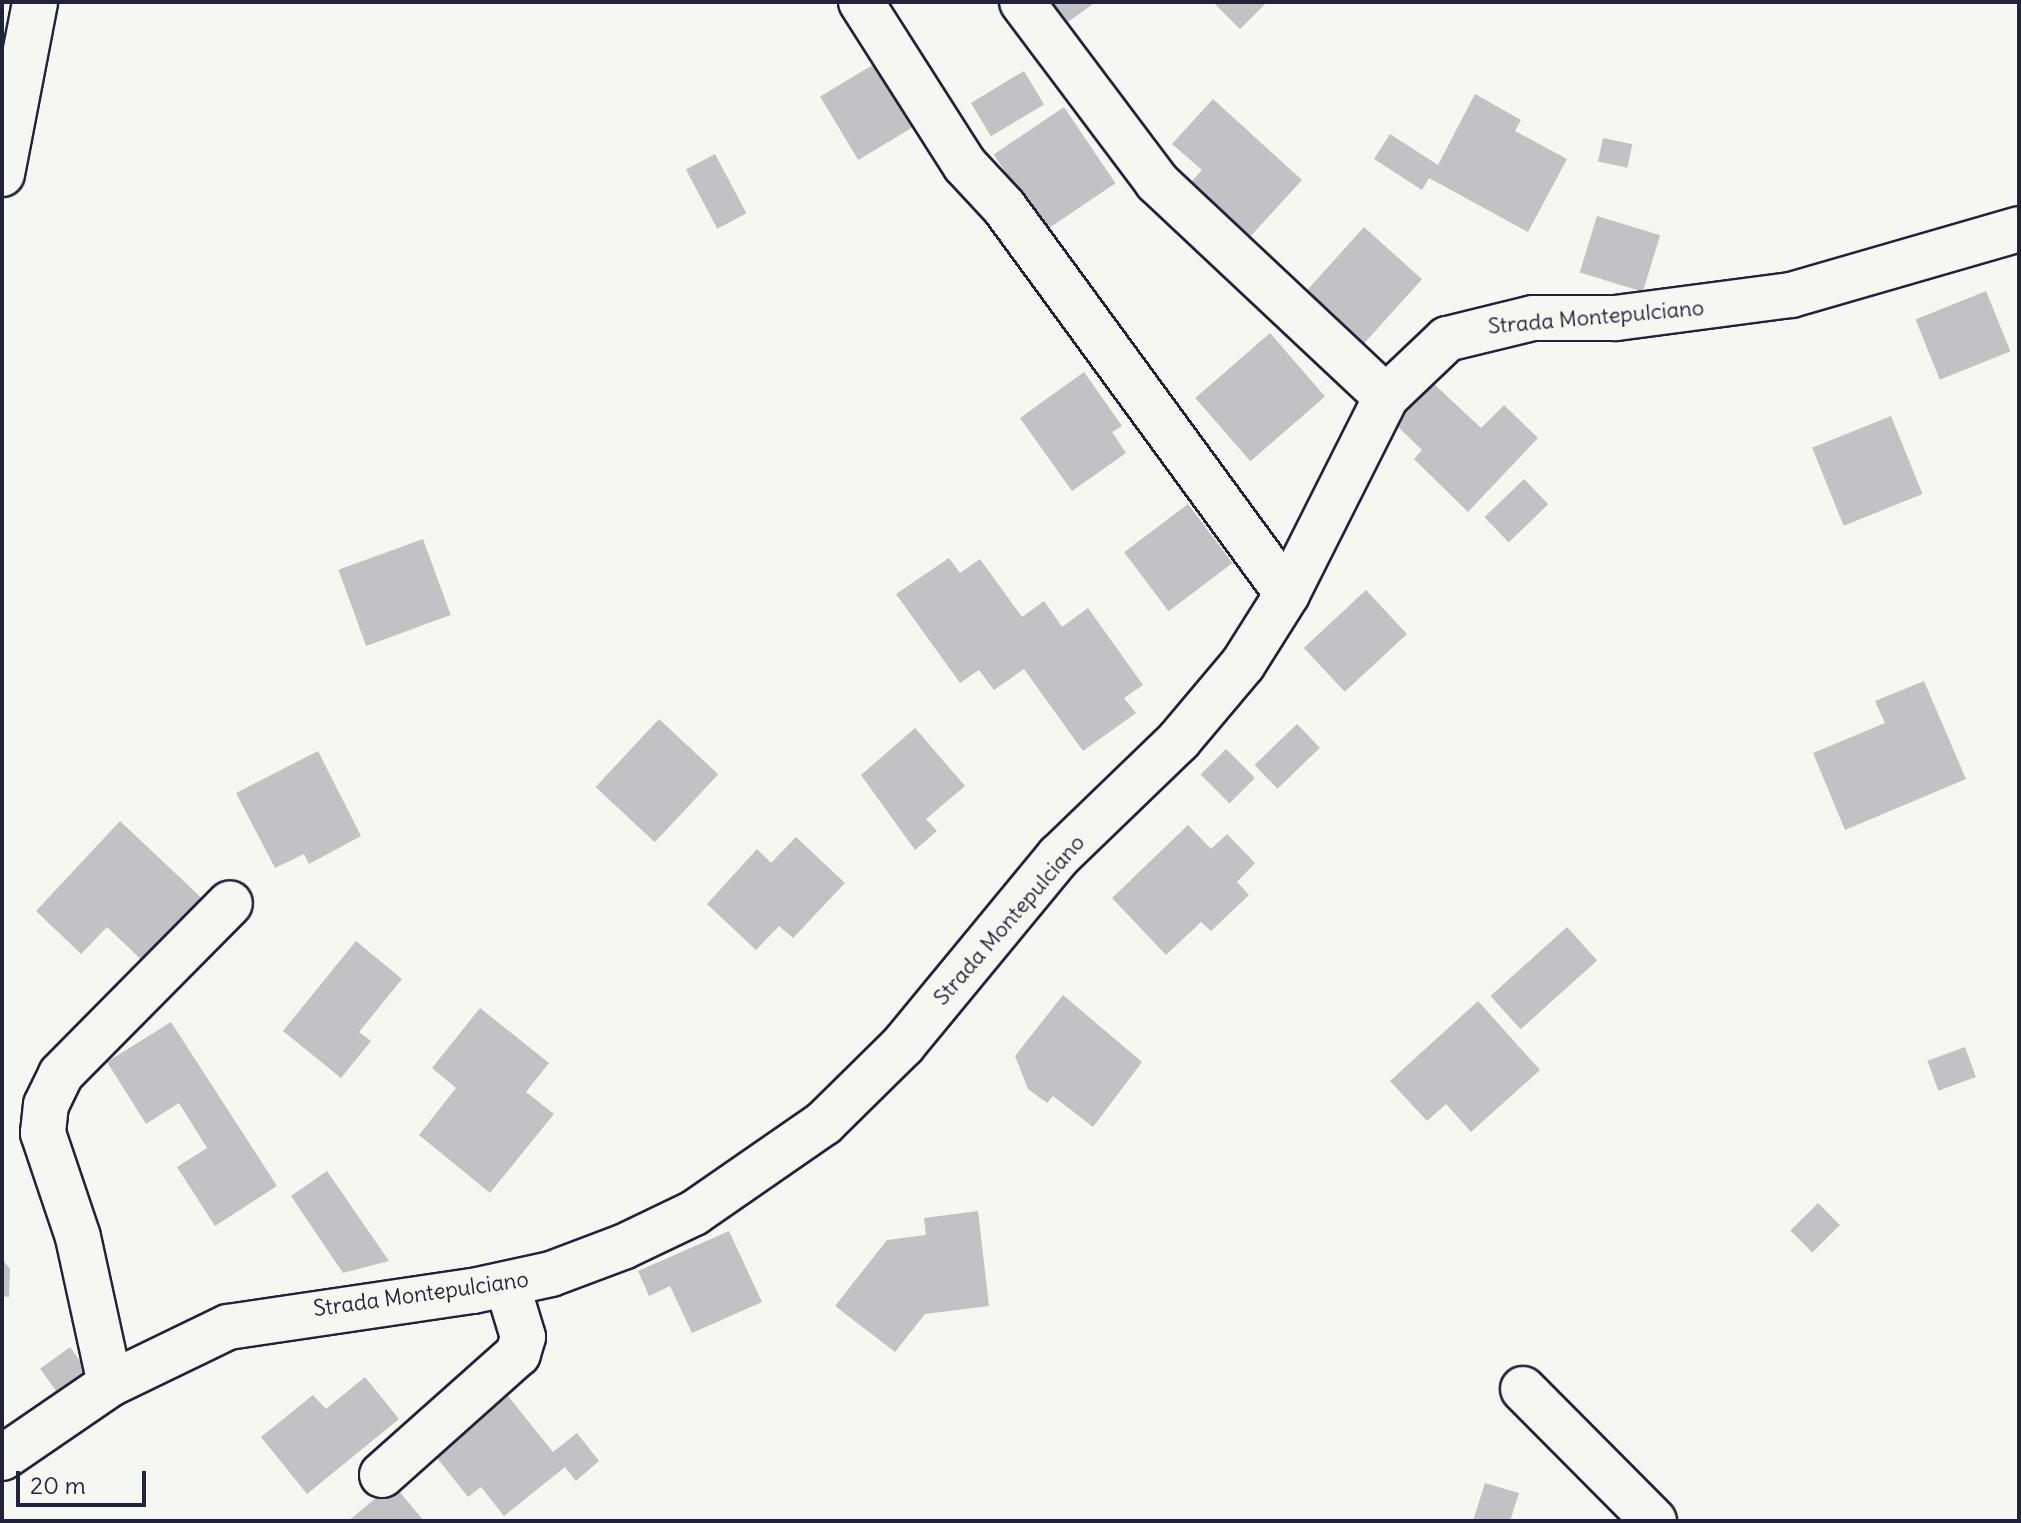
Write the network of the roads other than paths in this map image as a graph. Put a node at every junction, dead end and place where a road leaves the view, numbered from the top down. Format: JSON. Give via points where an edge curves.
{"nodes":[{"id":1,"x":35,"y":2,"type":"edge"},
{"id":2,"x":861,"y":2,"type":"edge"},
{"id":3,"x":1022,"y":2,"type":"edge"},
{"id":4,"x":2,"y":174,"type":"edge"},
{"id":5,"x":2019,"y":229,"type":"edge"},
{"id":6,"x":1386,"y":397,"type":"junction"},
{"id":7,"x":1287,"y":594,"type":"junction"},
{"id":8,"x":230,"y":903,"type":"dead end"},
{"id":9,"x":507,"y":1284,"type":"junction"},
{"id":10,"x":110,"y":1384,"type":"junction"},
{"id":11,"x":1523,"y":1389,"type":"dead end"},
{"id":12,"x":2,"y":1458,"type":"edge"},
{"id":13,"x":382,"y":1475,"type":"dead end"},
{"id":14,"x":1654,"y":1521,"type":"edge"}],
"edges":[{"from":1,"to":4,"type":"street"},
{"from":2,"to":7,"type":"street","via":[[965,165],[1004,207]]},
{"from":3,"to":6,"type":"street","via":[[1157,182]]},
{"from":5,"to":6,"type":"street","name":"Strada Montepulciano","via":[[1791,295],[1476,327],[1414,364]]},
{"from":6,"to":7,"type":"street","name":"Strada Montepulciano"},
{"from":7,"to":9,"type":"street","name":"Strada Montepulciano","via":[[1243,664],[1179,740],[1059,856],[903,1045],[824,1123],[694,1213],[623,1247]]},
{"from":8,"to":10,"type":"street","via":[[61,1074],[46,1105],[47,1150],[78,1237]]},
{"from":9,"to":10,"type":"street","name":"Strada Montepulciano","via":[[228,1327]]},
{"from":9,"to":13,"type":"street","via":[[523,1337],[518,1354]]},
{"from":10,"to":12,"type":"street","name":"Strada Montepulciano"},
{"from":11,"to":14,"type":"street"}]}
